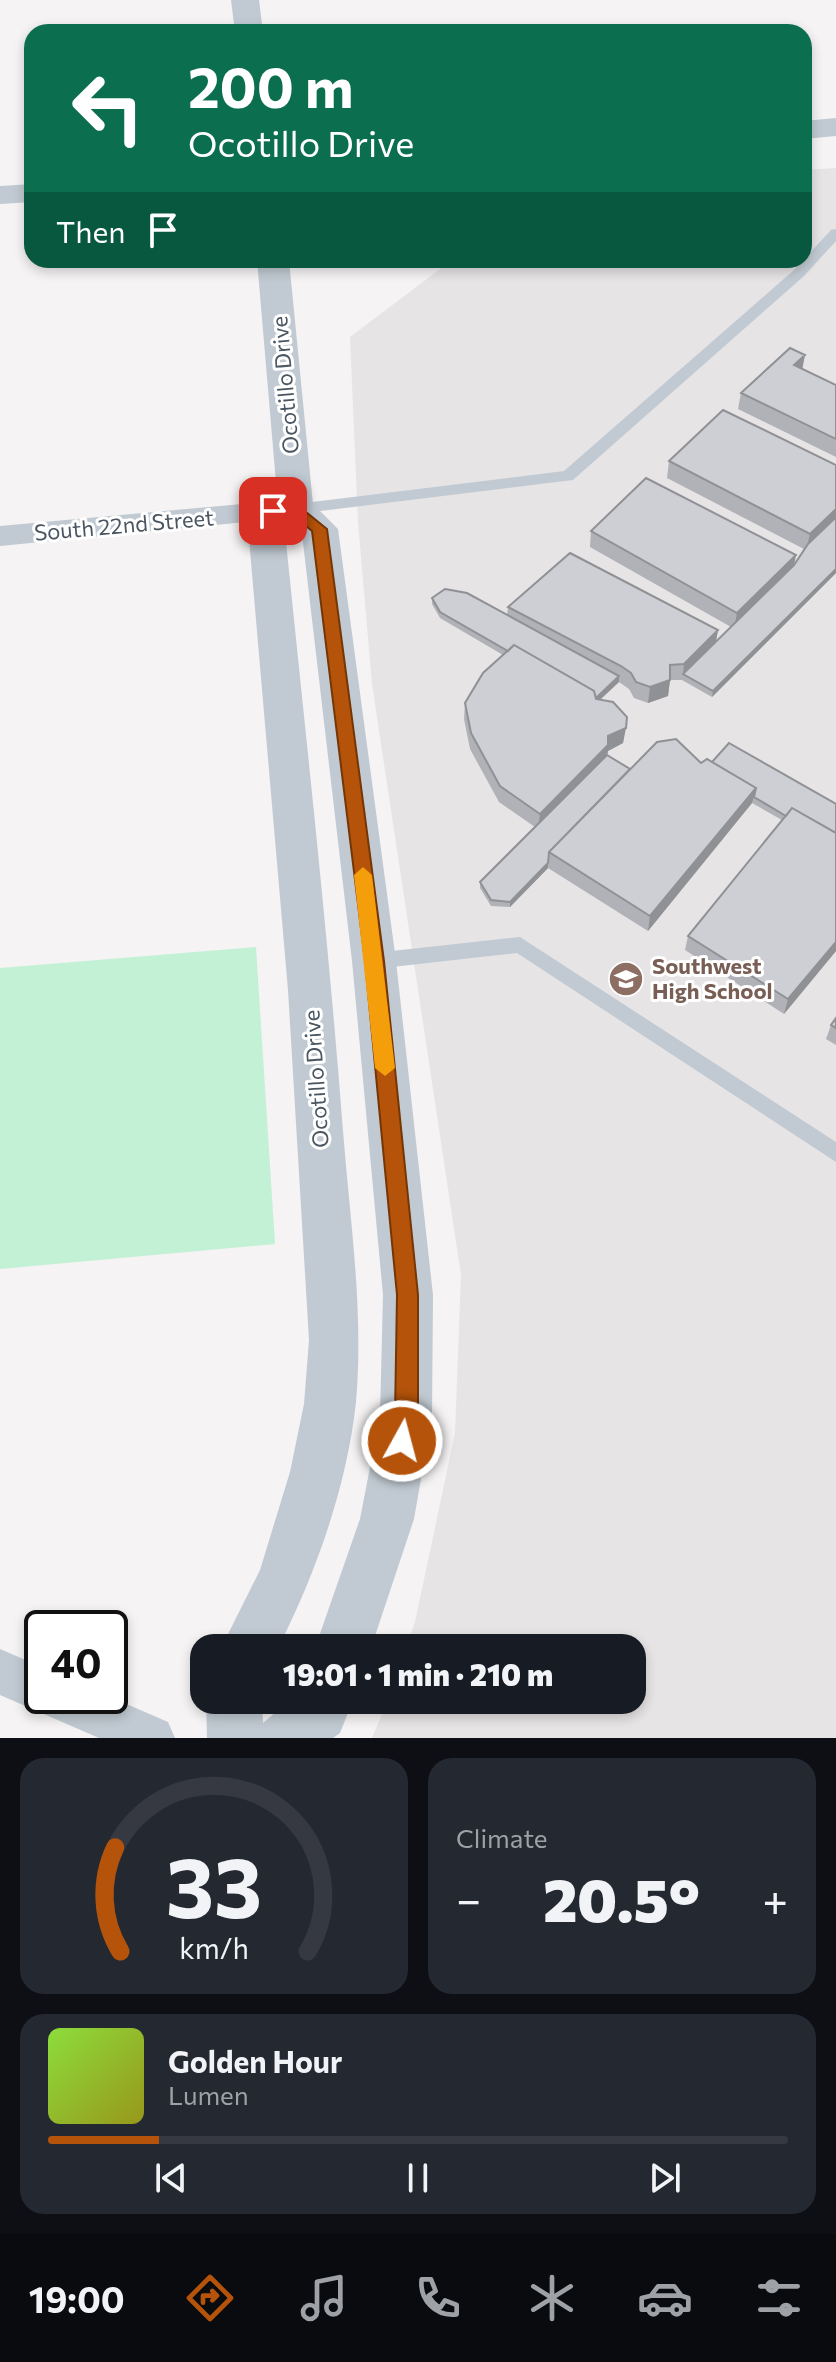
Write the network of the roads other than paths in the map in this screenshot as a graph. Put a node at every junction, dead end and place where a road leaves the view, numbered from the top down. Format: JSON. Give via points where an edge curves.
{"nodes":[{"id":1,"x":245,"y":0,"type":"edge"},
{"id":2,"x":248,"y":24,"type":"edge"},
{"id":3,"x":836,"y":127,"type":"edge"},
{"id":4,"x":812,"y":129,"type":"edge"},
{"id":5,"x":24,"y":194,"type":"edge"},
{"id":6,"x":0,"y":195,"type":"edge"},
{"id":7,"x":836,"y":233,"type":"edge"},
{"id":8,"x":812,"y":259,"type":"edge"},
{"id":9,"x":274,"y":268,"type":"edge"},
{"id":10,"x":804,"y":268,"type":"edge"},
{"id":11,"x":296,"y":509,"type":"junction"},
{"id":12,"x":0,"y":536,"type":"edge"},
{"id":13,"x":374,"y":961,"type":"junction"},
{"id":14,"x":836,"y":1153,"type":"edge"},
{"id":15,"x":256,"y":1634,"type":"edge"},
{"id":16,"x":348,"y":1634,"type":"edge"},
{"id":17,"x":0,"y":1672,"type":"edge"},
{"id":18,"x":24,"y":1682,"type":"edge"},
{"id":19,"x":97,"y":1714,"type":"edge"},
{"id":20,"x":234,"y":1714,"type":"edge"},
{"id":21,"x":319,"y":1714,"type":"edge"},
{"id":22,"x":152,"y":1738,"type":"edge"},
{"id":23,"x":235,"y":1738,"type":"edge"},
{"id":24,"x":285,"y":1738,"type":"edge"}],
"edges":[{"from":1,"to":2,"type":"street"},
{"from":3,"to":4,"type":"street"},
{"from":5,"to":6,"type":"street"},
{"from":7,"to":8,"type":"lane"},
{"from":9,"to":11,"type":"street","name":"Ocotillo Drive"},
{"from":10,"to":11,"type":"lane","via":[[568,476]]},
{"from":11,"to":12,"type":"street","name":"South 22nd Street"},
{"from":11,"to":13,"type":"street","via":[[320,529]]},
{"from":11,"to":15,"type":"street","name":"Ocotillo Drive","via":[[267,539],[310,990],[334,1340],[330,1404],[316,1472],[284,1579]]},
{"from":13,"to":14,"type":"lane","via":[[520,945]]},
{"from":13,"to":16,"type":"street","via":[[408,1295],[406,1416],[387,1519]]},
{"from":17,"to":18,"type":"street"},
{"from":19,"to":22,"type":"street"},
{"from":20,"to":23,"type":"street"},
{"from":21,"to":24,"type":"street"}]}
